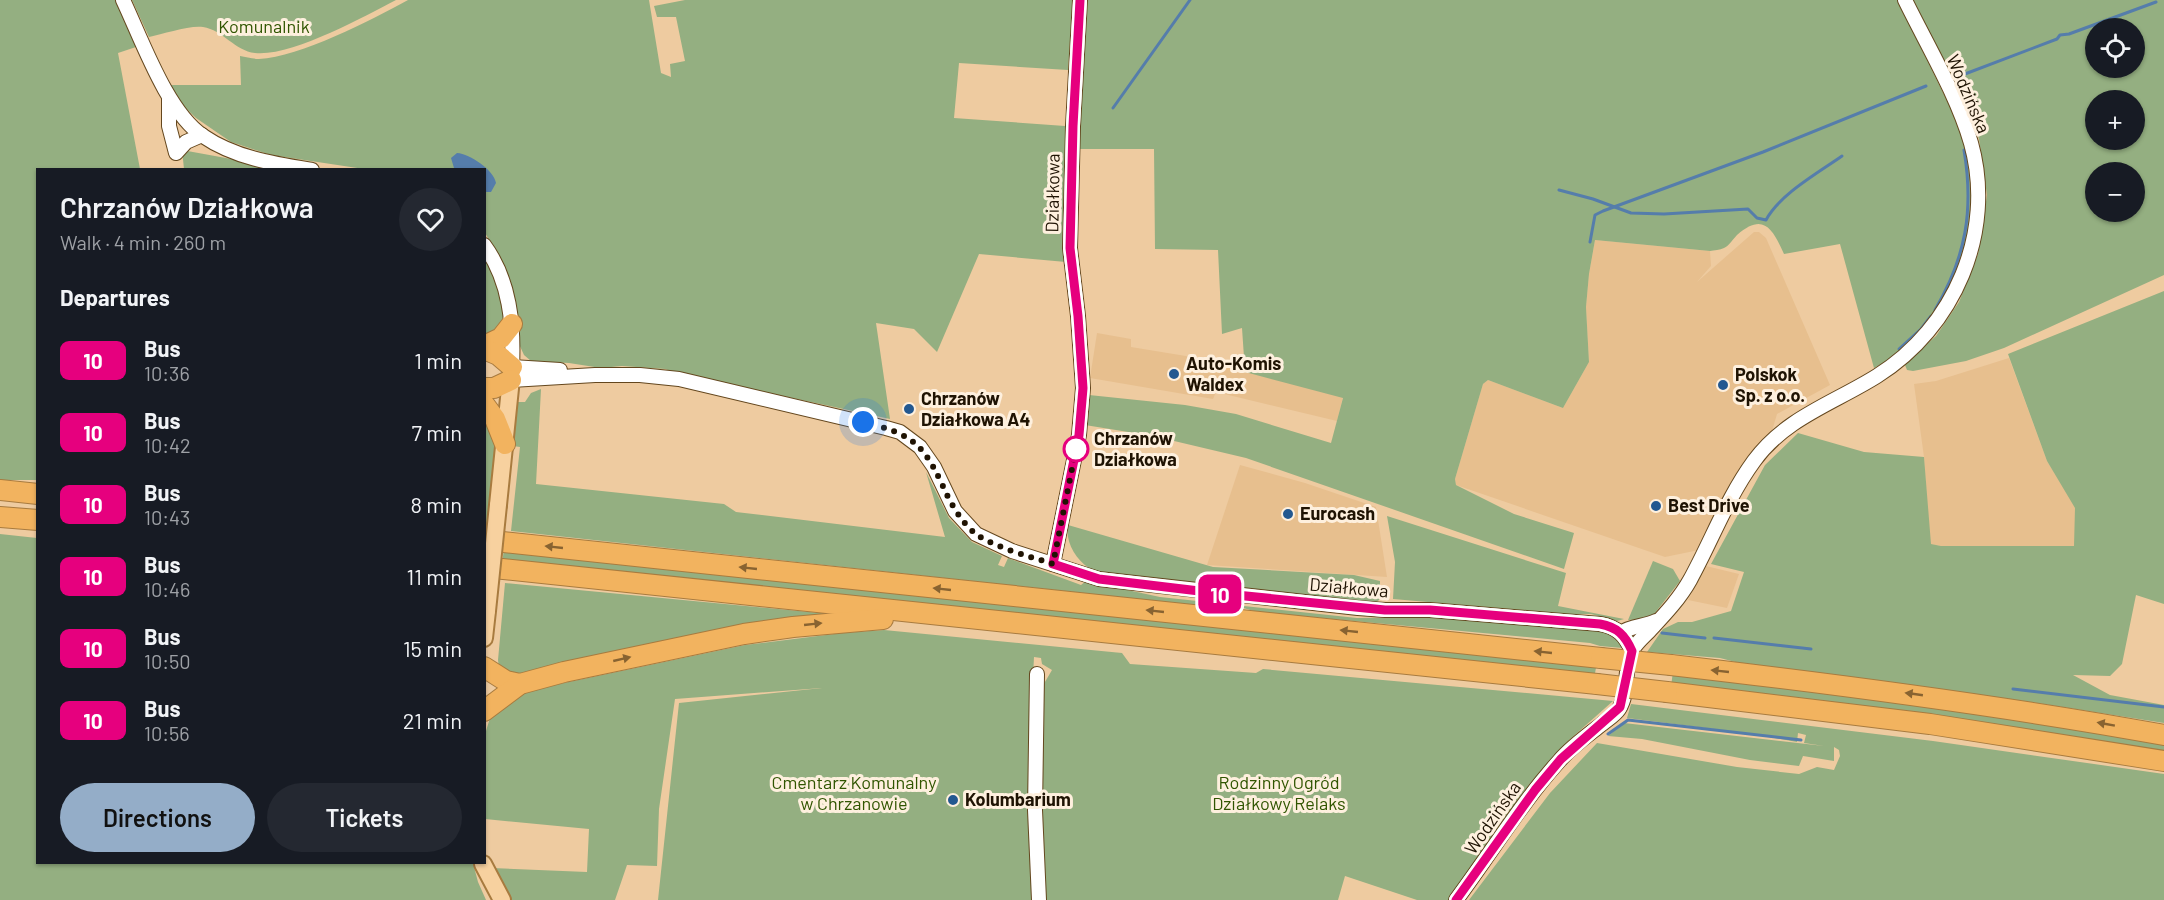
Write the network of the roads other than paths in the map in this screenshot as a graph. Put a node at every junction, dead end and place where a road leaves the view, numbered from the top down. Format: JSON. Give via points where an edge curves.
{"nodes":[{"id":1,"x":123,"y":0,"type":"edge"},
{"id":2,"x":1080,"y":0,"type":"edge"},
{"id":3,"x":1905,"y":0,"type":"edge"},
{"id":4,"x":169,"y":98,"type":"junction"},
{"id":5,"x":202,"y":135,"type":"junction"},
{"id":6,"x":305,"y":168,"type":"edge"},
{"id":7,"x":486,"y":248,"type":"edge"},
{"id":8,"x":512,"y":324,"type":"junction"},
{"id":9,"x":486,"y":347,"type":"edge"},
{"id":10,"x":486,"y":349,"type":"edge"},
{"id":11,"x":511,"y":374,"type":"junction"},
{"id":12,"x":486,"y":388,"type":"edge"},
{"id":13,"x":486,"y":407,"type":"edge"},
{"id":14,"x":505,"y":444,"type":"junction"},
{"id":15,"x":9,"y":491,"type":"edge"},
{"id":16,"x":36,"y":492,"type":"edge"},
{"id":17,"x":0,"y":516,"type":"edge"},
{"id":18,"x":36,"y":520,"type":"edge"},
{"id":19,"x":486,"y":540,"type":"edge"},
{"id":20,"x":1053,"y":564,"type":"junction"},
{"id":21,"x":486,"y":567,"type":"edge"},
{"id":22,"x":945,"y":616,"type":"junction"},
{"id":23,"x":1660,"y":619,"type":"junction"},
{"id":24,"x":486,"y":620,"type":"edge"},
{"id":25,"x":1621,"y":633,"type":"junction"},
{"id":26,"x":1632,"y":651,"type":"junction"},
{"id":27,"x":486,"y":668,"type":"edge"},
{"id":28,"x":1037,"y":674,"type":"dead end"},
{"id":29,"x":520,"y":684,"type":"junction"},
{"id":30,"x":486,"y":710,"type":"edge"},
{"id":31,"x":2164,"y":735,"type":"edge"},
{"id":32,"x":2164,"y":761,"type":"edge"},
{"id":33,"x":483,"y":864,"type":"edge"},
{"id":34,"x":484,"y":864,"type":"edge"},
{"id":35,"x":492,"y":900,"type":"edge"},
{"id":36,"x":502,"y":900,"type":"edge"},
{"id":37,"x":1039,"y":900,"type":"edge"},
{"id":38,"x":1456,"y":900,"type":"edge"}],
"edges":[{"from":1,"to":4,"type":"street"},
{"from":2,"to":20,"type":"street","name":"Działkowa","via":[[1070,248],[1083,388],[1074,462]]},
{"from":3,"to":23,"type":"street","name":"Wodzińska","via":[[1959,110],[1974,157],[1977,215],[1963,275],[1936,323],[1905,357],[1800,418],[1762,450],[1723,511],[1690,580]]},
{"from":4,"to":5,"type":"street","via":[[187,123]]},
{"from":4,"to":5,"type":"street","via":[[169,126],[176,153],[186,142]]},
{"from":5,"to":6,"type":"street","via":[[226,149],[270,163]]},
{"from":7,"to":8,"type":"street","via":[[506,290]]},
{"from":8,"to":9,"type":"highway","via":[[501,338]]},
{"from":8,"to":11,"type":"street"},
{"from":10,"to":11,"type":"highway","via":[[498,355]]},
{"from":11,"to":12,"type":"highway","via":[[494,388]]},
{"from":11,"to":14,"type":"main road"},
{"from":11,"to":20,"type":"street","name":"Działkowa","via":[[679,379],[900,432],[920,447],[955,511],[976,534]]},
{"from":13,"to":14,"type":"highway"},
{"from":14,"to":24,"type":"main road","bridge":true},
{"from":15,"to":16,"type":"highway"},
{"from":17,"to":18,"type":"highway"},
{"from":31,"to":19,"type":"highway","one_way":true,"bridge":true,"via":[[1934,697],[1671,665]]},
{"from":20,"to":25,"type":"street","name":"Działkowa","via":[[1099,579],[1150,586],[1376,609],[1592,623]]},
{"from":21,"to":22,"type":"highway"},
{"from":29,"to":22,"type":"highway","one_way":true,"via":[[754,633],[847,621]]},
{"from":22,"to":32,"type":"highway","bridge":true,"via":[[1667,692],[1984,731]]},
{"from":23,"to":25,"type":"street"},
{"from":23,"to":26,"type":"street","name":"Wodzińska"},
{"from":25,"to":26,"type":"street"},
{"from":26,"to":38,"type":"street","name":"Wodzińska","via":[[1620,707],[1561,759]]},
{"from":27,"to":29,"type":"highway","via":[[506,681]]},
{"from":28,"to":37,"type":"street","via":[[1035,810]]},
{"from":29,"to":30,"type":"highway"},
{"from":33,"to":35,"type":"main road"},
{"from":34,"to":36,"type":"main road"}]}
